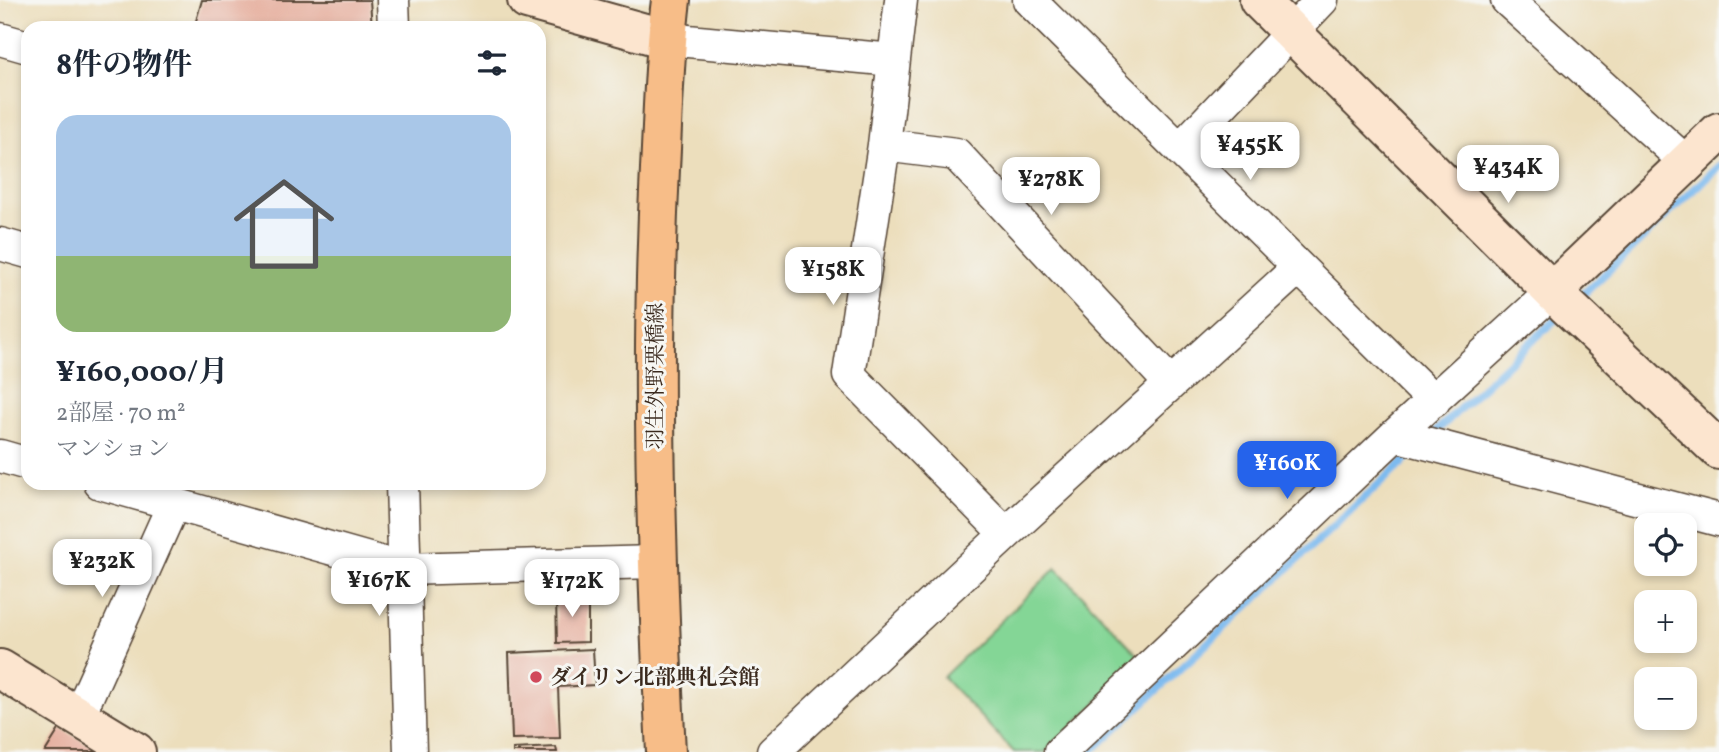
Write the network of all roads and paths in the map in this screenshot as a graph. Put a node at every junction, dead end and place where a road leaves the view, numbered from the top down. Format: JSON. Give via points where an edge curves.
{"nodes":[{"id":1,"x":393,"y":0,"type":"edge"},
{"id":2,"x":527,"y":0,"type":"edge"},
{"id":3,"x":671,"y":0,"type":"edge"},
{"id":4,"x":901,"y":0,"type":"edge"},
{"id":5,"x":1029,"y":0,"type":"edge"},
{"id":6,"x":1259,"y":0,"type":"edge"},
{"id":7,"x":1322,"y":0,"type":"edge"},
{"id":8,"x":1507,"y":0,"type":"edge"},
{"id":9,"x":394,"y":21,"type":"edge"},
{"id":10,"x":1291,"y":32,"type":"junction"},
{"id":11,"x":0,"y":39,"type":"edge"},
{"id":12,"x":666,"y":39,"type":"junction"},
{"id":13,"x":21,"y":45,"type":"edge"},
{"id":14,"x":894,"y":60,"type":"junction"},
{"id":15,"x":1719,"y":132,"type":"edge"},
{"id":16,"x":884,"y":145,"type":"junction"},
{"id":17,"x":1180,"y":149,"type":"junction"},
{"id":18,"x":1687,"y":163,"type":"junction"},
{"id":19,"x":0,"y":244,"type":"edge"},
{"id":20,"x":21,"y":250,"type":"edge"},
{"id":21,"x":1298,"y":268,"type":"junction"},
{"id":22,"x":1553,"y":291,"type":"junction"},
{"id":23,"x":1170,"y":383,"type":"junction"},
{"id":24,"x":1434,"y":401,"type":"junction"},
{"id":25,"x":1395,"y":435,"type":"junction"},
{"id":26,"x":1719,"y":450,"type":"edge"},
{"id":27,"x":0,"y":456,"type":"edge"},
{"id":28,"x":21,"y":462,"type":"edge"},
{"id":29,"x":126,"y":490,"type":"edge"},
{"id":30,"x":402,"y":490,"type":"edge"},
{"id":31,"x":174,"y":503,"type":"junction"},
{"id":32,"x":1719,"y":520,"type":"edge"},
{"id":33,"x":1006,"y":534,"type":"junction"},
{"id":34,"x":656,"y":562,"type":"junction"},
{"id":35,"x":404,"y":569,"type":"junction"},
{"id":36,"x":0,"y":669,"type":"edge"},
{"id":37,"x":78,"y":717,"type":"junction"},
{"id":38,"x":136,"y":752,"type":"edge"},
{"id":39,"x":410,"y":752,"type":"edge"},
{"id":40,"x":666,"y":752,"type":"edge"},
{"id":41,"x":774,"y":752,"type":"edge"},
{"id":42,"x":1060,"y":752,"type":"edge"}],
"edges":[{"from":1,"to":9,"type":"street"},
{"from":2,"to":12,"type":"street"},
{"from":3,"to":12,"type":"main road","name":"羽生外野栗橋線"},
{"from":4,"to":14,"type":"street"},
{"from":5,"to":17,"type":"street"},
{"from":6,"to":10,"type":"street"},
{"from":7,"to":10,"type":"street"},
{"from":8,"to":18,"type":"street"},
{"from":10,"to":17,"type":"street"},
{"from":10,"to":22,"type":"street"},
{"from":11,"to":13,"type":"street"},
{"from":12,"to":14,"type":"street"},
{"from":12,"to":34,"type":"main road","name":"羽生外野栗橋線","via":[[653,354]]},
{"from":14,"to":16,"type":"street"},
{"from":15,"to":18,"type":"street"},
{"from":16,"to":23,"type":"street","via":[[956,154]]},
{"from":16,"to":33,"type":"street","via":[[849,375]]},
{"from":17,"to":21,"type":"street"},
{"from":18,"to":22,"type":"street"},
{"from":19,"to":20,"type":"street"},
{"from":21,"to":23,"type":"street"},
{"from":21,"to":24,"type":"street"},
{"from":22,"to":24,"type":"street"},
{"from":22,"to":26,"type":"street"},
{"from":23,"to":33,"type":"street"},
{"from":24,"to":25,"type":"street"},
{"from":25,"to":32,"type":"street"},
{"from":25,"to":42,"type":"street"},
{"from":27,"to":28,"type":"street"},
{"from":29,"to":31,"type":"street"},
{"from":30,"to":35,"type":"street"},
{"from":31,"to":35,"type":"street"},
{"from":31,"to":37,"type":"street"},
{"from":33,"to":41,"type":"street"},
{"from":34,"to":35,"type":"street"},
{"from":34,"to":40,"type":"main road","name":"羽生外野栗橋線"},
{"from":35,"to":39,"type":"street"},
{"from":36,"to":37,"type":"street"},
{"from":37,"to":38,"type":"street"}]}
